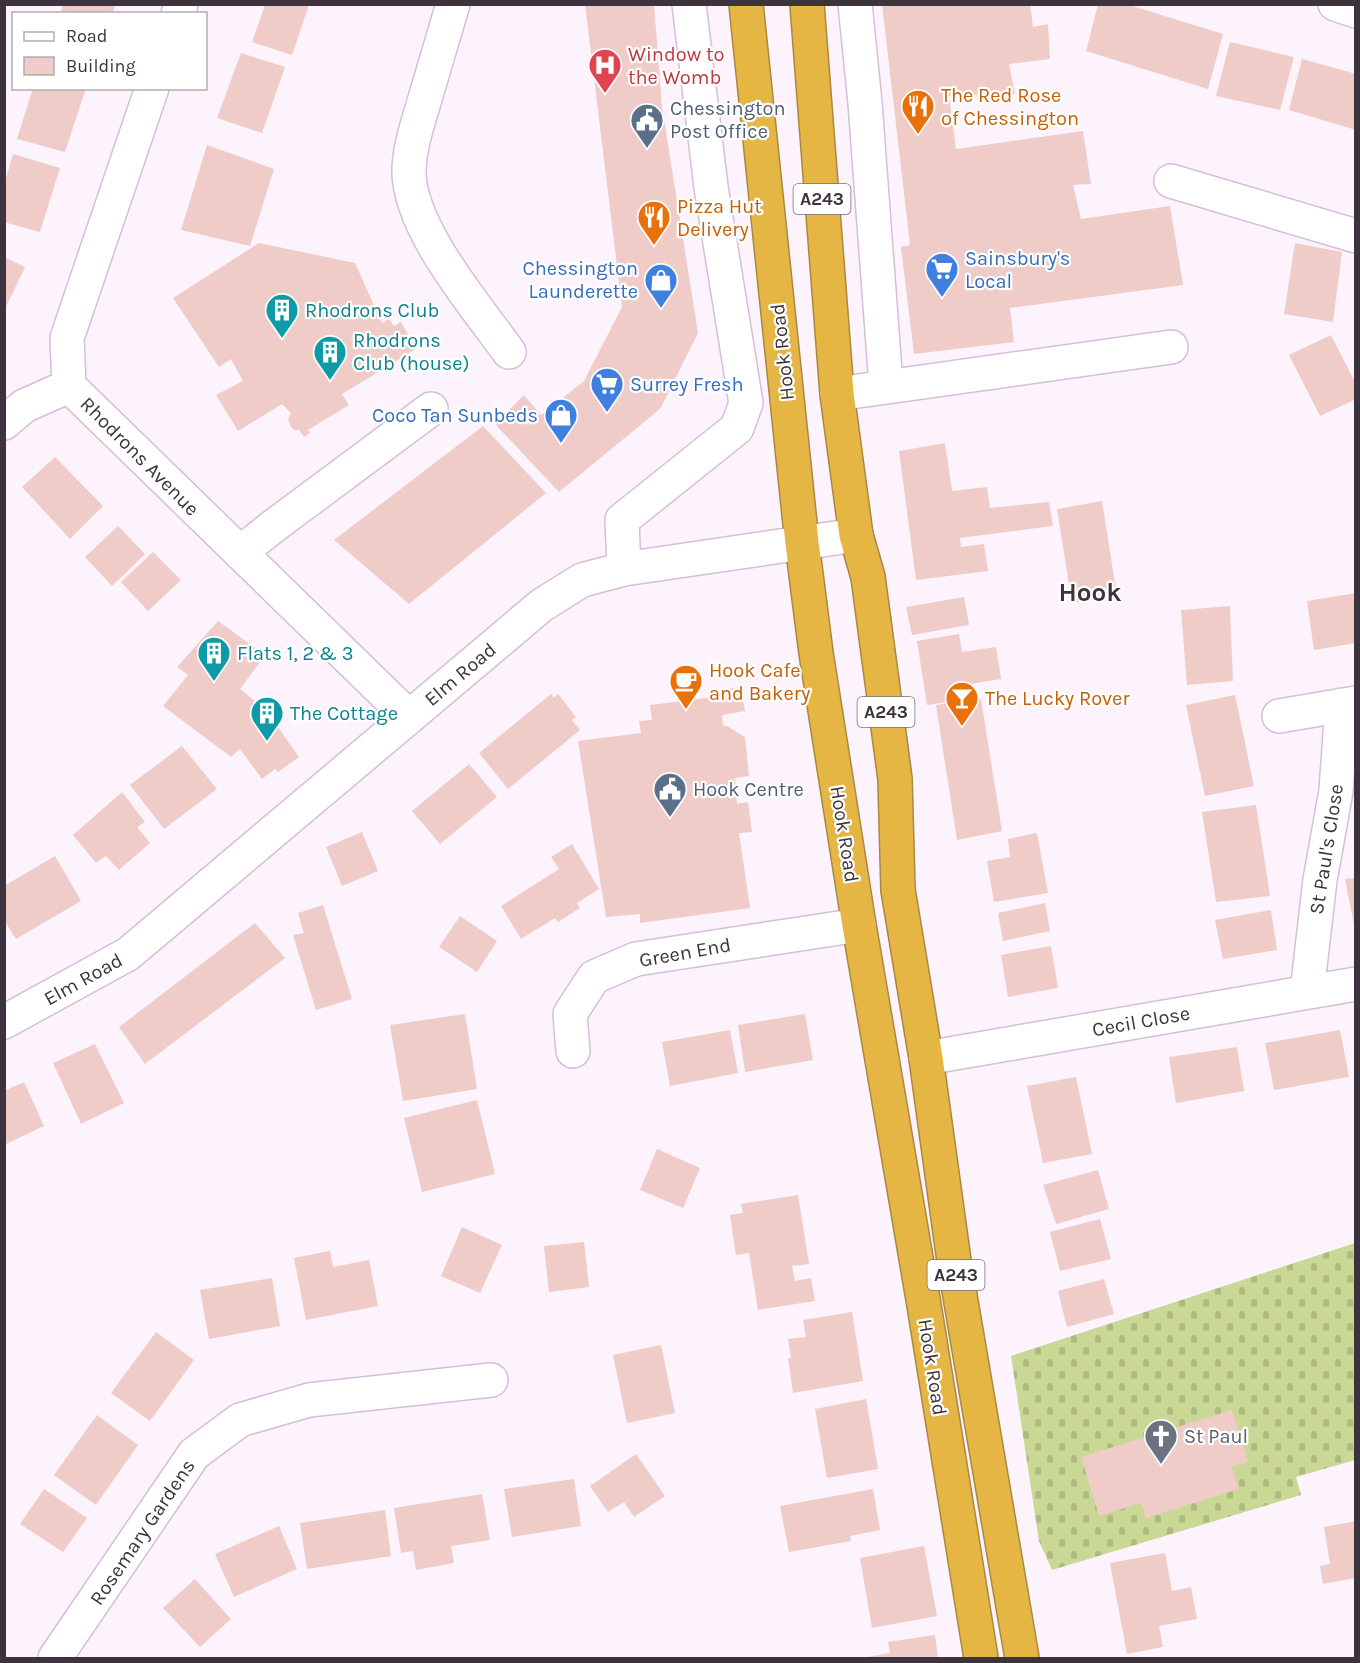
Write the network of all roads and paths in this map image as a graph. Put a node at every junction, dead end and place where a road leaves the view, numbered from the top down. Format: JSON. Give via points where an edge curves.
{"nodes":[{"id":1,"x":453,"y":4,"type":"edge"},
{"id":2,"x":689,"y":4,"type":"edge"},
{"id":3,"x":746,"y":4,"type":"edge"},
{"id":4,"x":807,"y":4,"type":"edge"},
{"id":5,"x":855,"y":4,"type":"edge"},
{"id":6,"x":1335,"y":4,"type":"edge"},
{"id":7,"x":1356,"y":11,"type":"edge"},
{"id":8,"x":152,"y":90,"type":"edge"},
{"id":9,"x":1172,"y":181,"type":"dead end"},
{"id":10,"x":1356,"y":236,"type":"edge"},
{"id":11,"x":1171,"y":347,"type":"dead end"},
{"id":12,"x":509,"y":352,"type":"dead end"},
{"id":13,"x":69,"y":386,"type":"junction"},
{"id":14,"x":886,"y":386,"type":"junction"},
{"id":15,"x":837,"y":394,"type":"junction"},
{"id":16,"x":431,"y":410,"type":"dead end"},
{"id":17,"x":4,"y":423,"type":"edge"},
{"id":18,"x":856,"y":535,"type":"junction"},
{"id":19,"x":802,"y":543,"type":"junction"},
{"id":20,"x":240,"y":553,"type":"junction"},
{"id":21,"x":624,"y":569,"type":"junction"},
{"id":22,"x":1349,"y":704,"type":"edge"},
{"id":23,"x":1279,"y":716,"type":"dead end"},
{"id":24,"x":409,"y":717,"type":"junction"},
{"id":25,"x":859,"y":925,"type":"junction"},
{"id":26,"x":1356,"y":984,"type":"edge"},
{"id":27,"x":1306,"y":992,"type":"junction"},
{"id":28,"x":4,"y":1022,"type":"edge"},
{"id":29,"x":573,"y":1052,"type":"dead end"},
{"id":30,"x":926,"y":1058,"type":"junction"},
{"id":31,"x":491,"y":1380,"type":"dead end"},
{"id":32,"x":56,"y":1659,"type":"edge"},
{"id":33,"x":981,"y":1659,"type":"edge"},
{"id":34,"x":1022,"y":1659,"type":"edge"}],
"edges":[{"from":1,"to":12,"type":"street","via":[[412,144],[410,183],[433,246]]},
{"from":2,"to":21,"type":"street","via":[[711,187],[746,403],[737,428],[622,520]]},
{"from":3,"to":19,"type":"highway","name":"Hook Road","number":"A243"},
{"from":4,"to":15,"type":"highway","name":"Hook Road","number":"A243"},
{"from":5,"to":14,"type":"street"},
{"from":6,"to":7,"type":"street"},
{"from":8,"to":13,"type":"street","name":"Rhodrons Avenue","via":[[67,338]]},
{"from":9,"to":10,"type":"street"},
{"from":11,"to":14,"type":"street"},
{"from":13,"to":17,"type":"street","via":[[24,406]]},
{"from":13,"to":20,"type":"street","name":"Rhodrons Avenue"},
{"from":14,"to":15,"type":"street"},
{"from":15,"to":18,"type":"highway","name":"Hook Road","number":"A243"},
{"from":16,"to":20,"type":"street"},
{"from":18,"to":19,"type":"street","name":"Elm Road"},
{"from":18,"to":30,"type":"highway","name":"Hook Road","number":"A243","via":[[868,577],[895,779],[898,890]]},
{"from":19,"to":21,"type":"street","name":"Elm Road"},
{"from":19,"to":25,"type":"highway","name":"Hook Road"},
{"from":20,"to":24,"type":"street","name":"Rhodrons Avenue"},
{"from":21,"to":24,"type":"street","name":"Elm Road","via":[[582,580],[542,605]]},
{"from":22,"to":23,"type":"street","name":"St Paul's Close"},
{"from":22,"to":27,"type":"street","name":"St Paul's Close"},
{"from":24,"to":28,"type":"street","name":"Elm Road","via":[[128,954]]},
{"from":25,"to":29,"type":"street","name":"Green End","via":[[636,959],[594,977],[570,1014]]},
{"from":25,"to":33,"type":"highway","name":"Hook Road"},
{"from":26,"to":27,"type":"street","name":"Cecil Close"},
{"from":27,"to":30,"type":"street","name":"Cecil Close"},
{"from":30,"to":34,"type":"highway","name":"Hook Road","number":"A243","via":[[954,1261]]},
{"from":31,"to":32,"type":"street","name":"Rosemary Gardens","via":[[309,1400],[240,1420],[194,1454]]}]}
